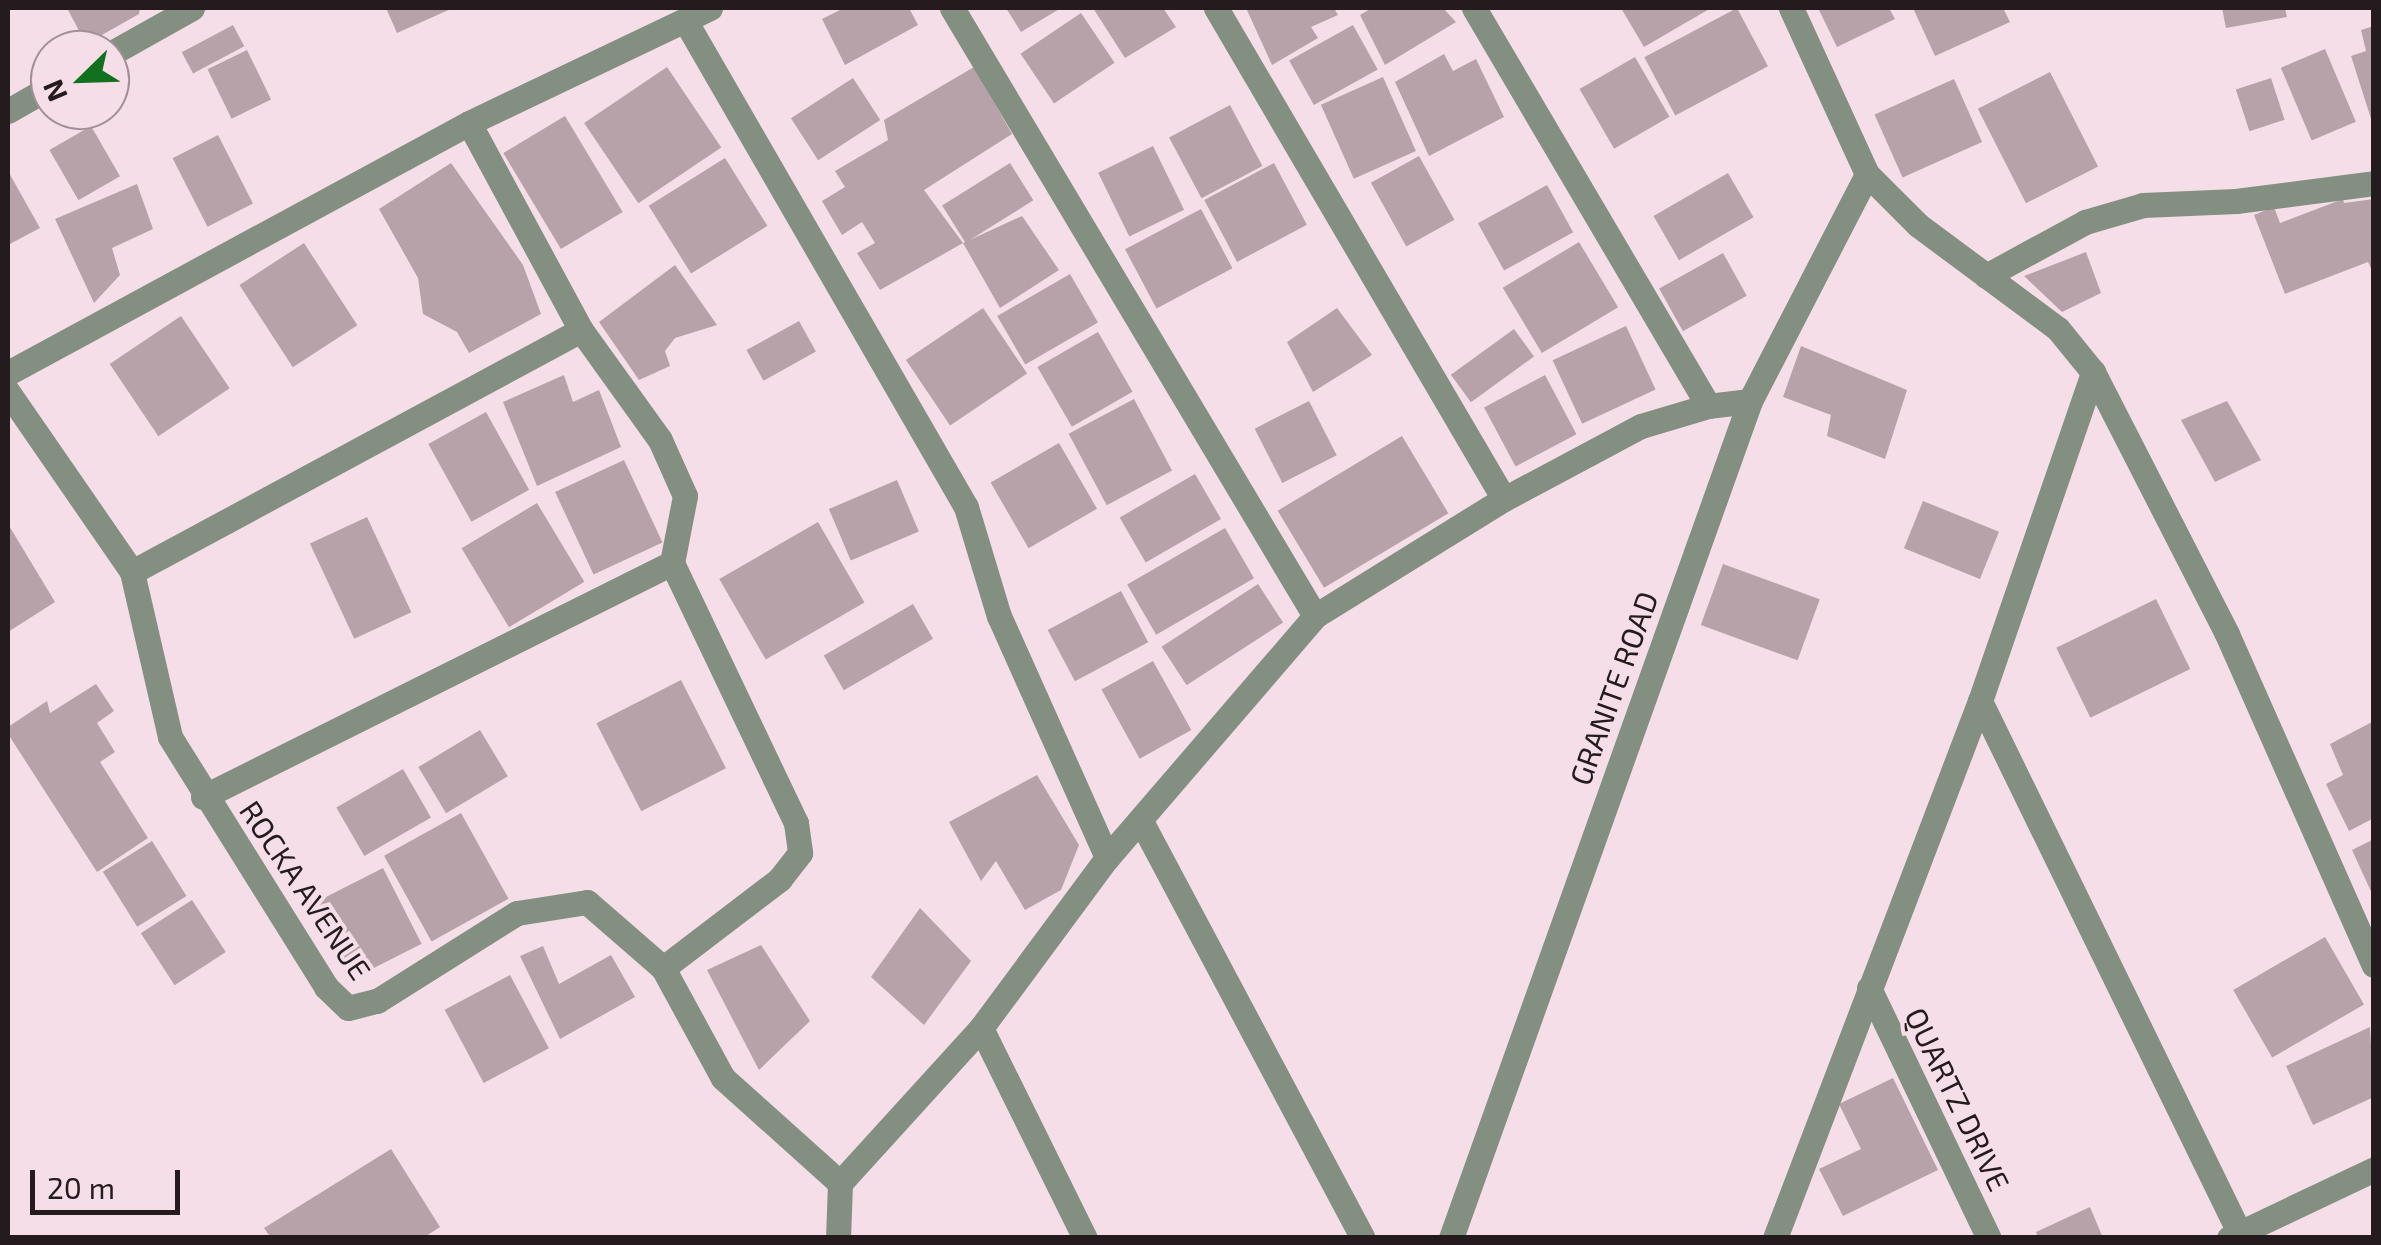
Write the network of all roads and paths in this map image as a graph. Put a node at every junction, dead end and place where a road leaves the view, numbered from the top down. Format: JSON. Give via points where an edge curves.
{"nodes":[{"id":1,"x":192,"y":8,"type":"edge"},
{"id":2,"x":710,"y":8,"type":"edge"},
{"id":3,"x":952,"y":8,"type":"edge"},
{"id":4,"x":1216,"y":8,"type":"edge"},
{"id":5,"x":1474,"y":8,"type":"edge"},
{"id":6,"x":1791,"y":8,"type":"edge"},
{"id":7,"x":686,"y":22,"type":"junction"},
{"id":8,"x":130,"y":43,"type":"edge"},
{"id":9,"x":30,"y":98,"type":"edge"},
{"id":10,"x":8,"y":111,"type":"edge"},
{"id":11,"x":470,"y":123,"type":"junction"},
{"id":12,"x":1867,"y":174,"type":"junction"},
{"id":13,"x":2374,"y":183,"type":"edge"},
{"id":14,"x":1986,"y":276,"type":"junction"},
{"id":15,"x":581,"y":330,"type":"junction"},
{"id":16,"x":2093,"y":372,"type":"junction"},
{"id":17,"x":8,"y":373,"type":"edge"},
{"id":18,"x":8,"y":392,"type":"edge"},
{"id":19,"x":1750,"y":401,"type":"junction"},
{"id":20,"x":1708,"y":406,"type":"junction"},
{"id":21,"x":1504,"y":499,"type":"junction"},
{"id":22,"x":672,"y":563,"type":"junction"},
{"id":23,"x":132,"y":572,"type":"junction"},
{"id":24,"x":1315,"y":616,"type":"junction"},
{"id":25,"x":1980,"y":701,"type":"junction"},
{"id":26,"x":204,"y":797,"type":"junction"},
{"id":27,"x":1142,"y":823,"type":"junction"},
{"id":28,"x":1107,"y":858,"type":"junction"},
{"id":29,"x":2374,"y":965,"type":"edge"},
{"id":30,"x":663,"y":968,"type":"junction"},
{"id":31,"x":1869,"y":988,"type":"junction"},
{"id":32,"x":982,"y":1028,"type":"junction"},
{"id":33,"x":2374,"y":1169,"type":"edge"},
{"id":34,"x":840,"y":1184,"type":"junction"},
{"id":35,"x":2234,"y":1235,"type":"edge"},
{"id":36,"x":838,"y":1238,"type":"edge"},
{"id":37,"x":1085,"y":1238,"type":"edge"},
{"id":38,"x":1363,"y":1238,"type":"edge"},
{"id":39,"x":1452,"y":1238,"type":"edge"},
{"id":40,"x":1775,"y":1238,"type":"edge"},
{"id":41,"x":1988,"y":1238,"type":"edge"}],
"edges":[{"from":1,"to":8,"type":"street"},
{"from":2,"to":7,"type":"street"},
{"from":3,"to":24,"type":"street"},
{"from":4,"to":21,"type":"street"},
{"from":5,"to":20,"type":"street"},
{"from":6,"to":12,"type":"street"},
{"from":7,"to":11,"type":"street"},
{"from":7,"to":28,"type":"street","via":[[966,507],[999,616]]},
{"from":9,"to":10,"type":"street"},
{"from":11,"to":15,"type":"street"},
{"from":11,"to":17,"type":"street"},
{"from":12,"to":14,"type":"street"},
{"from":12,"to":19,"type":"street","name":"GRANITE ROAD"},
{"from":13,"to":14,"type":"street","via":[[2143,206],[2085,222]]},
{"from":14,"to":16,"type":"street","via":[[2058,329]]},
{"from":15,"to":22,"type":"street","via":[[660,440],[685,496]]},
{"from":15,"to":23,"type":"street"},
{"from":16,"to":25,"type":"street"},
{"from":16,"to":29,"type":"street","via":[[2226,634]]},
{"from":18,"to":23,"type":"street","name":"ROCKA AVENUE"},
{"from":19,"to":20,"type":"street"},
{"from":19,"to":39,"type":"street","name":"GRANITE ROAD"},
{"from":20,"to":21,"type":"street","via":[[1640,426]]},
{"from":21,"to":24,"type":"street"},
{"from":22,"to":26,"type":"street"},
{"from":22,"to":30,"type":"street","via":[[796,823],[800,853],[780,879]]},
{"from":23,"to":26,"type":"street","name":"ROCKA AVENUE","via":[[170,737]]},
{"from":24,"to":27,"type":"street"},
{"from":25,"to":31,"type":"street"},
{"from":25,"to":35,"type":"street"},
{"from":26,"to":30,"type":"street","name":"ROCKA AVENUE","via":[[326,987],[348,1008],[377,1001],[518,913],[587,902]]},
{"from":27,"to":28,"type":"street"},
{"from":27,"to":38,"type":"street"},
{"from":28,"to":32,"type":"street"},
{"from":30,"to":34,"type":"street","name":"ROCKA AVENUE","via":[[723,1078]]},
{"from":31,"to":40,"type":"street"},
{"from":31,"to":41,"type":"street","name":"QUARTZ DRIVE"},
{"from":32,"to":34,"type":"street"},
{"from":32,"to":37,"type":"street"},
{"from":33,"to":35,"type":"street"},
{"from":34,"to":36,"type":"street"}]}
